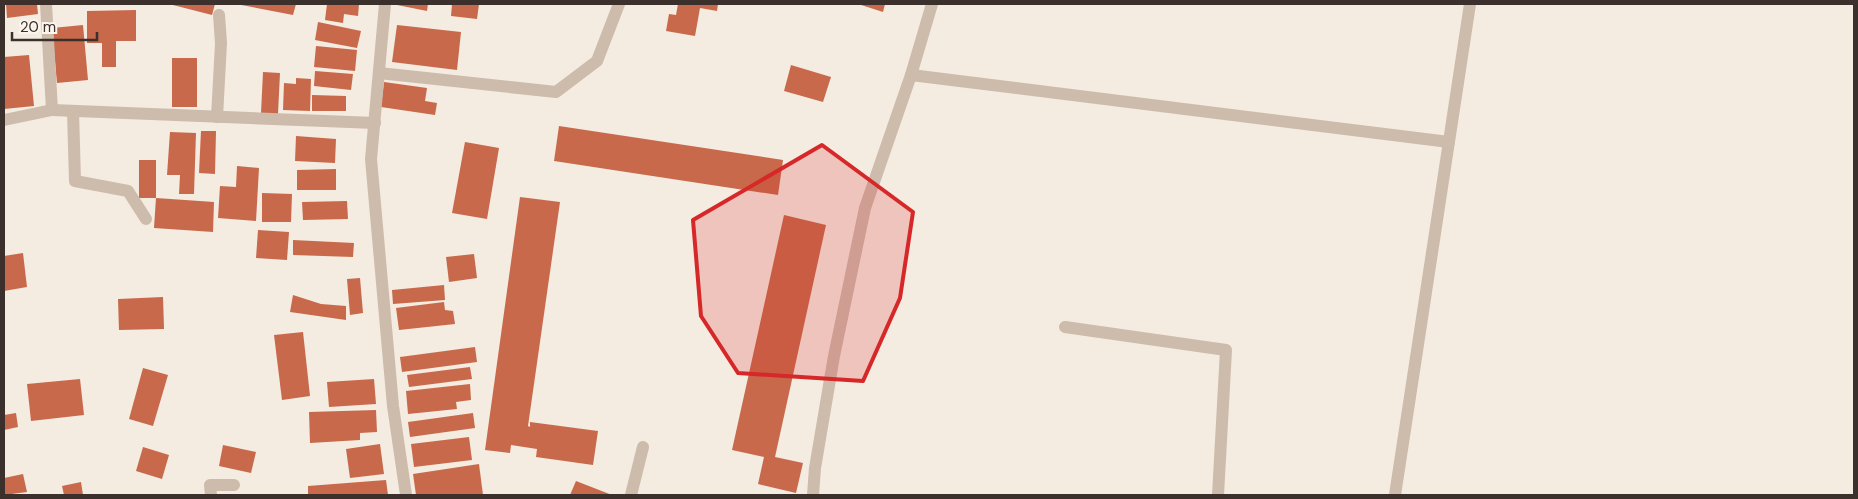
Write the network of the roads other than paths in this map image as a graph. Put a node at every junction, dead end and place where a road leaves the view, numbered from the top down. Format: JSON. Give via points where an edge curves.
{"nodes":[{"id":1,"x":46,"y":4,"type":"edge"},
{"id":2,"x":385,"y":4,"type":"edge"},
{"id":3,"x":619,"y":4,"type":"edge"},
{"id":4,"x":932,"y":4,"type":"edge"},
{"id":5,"x":1470,"y":4,"type":"edge"},
{"id":6,"x":219,"y":15,"type":"dead end"},
{"id":7,"x":379,"y":73,"type":"junction"},
{"id":8,"x":911,"y":75,"type":"junction"},
{"id":9,"x":52,"y":110,"type":"junction"},
{"id":10,"x":73,"y":111,"type":"junction"},
{"id":11,"x":217,"y":117,"type":"junction"},
{"id":12,"x":4,"y":120,"type":"edge"},
{"id":13,"x":374,"y":123,"type":"junction"},
{"id":14,"x":1449,"y":142,"type":"junction"},
{"id":15,"x":146,"y":219,"type":"dead end"},
{"id":16,"x":1064,"y":327,"type":"dead end"},
{"id":17,"x":643,"y":447,"type":"dead end"},
{"id":18,"x":234,"y":485,"type":"dead end"},
{"id":19,"x":211,"y":495,"type":"edge"},
{"id":20,"x":406,"y":495,"type":"edge"},
{"id":21,"x":631,"y":495,"type":"edge"},
{"id":22,"x":813,"y":495,"type":"edge"},
{"id":23,"x":1218,"y":495,"type":"edge"},
{"id":24,"x":1394,"y":495,"type":"edge"}],
"edges":[{"from":1,"to":9,"type":"street"},
{"from":2,"to":7,"type":"street"},
{"from":3,"to":7,"type":"street","via":[[597,61],[556,92]]},
{"from":4,"to":8,"type":"street"},
{"from":5,"to":14,"type":"street"},
{"from":6,"to":11,"type":"street","via":[[221,43]]},
{"from":7,"to":13,"type":"street"},
{"from":8,"to":14,"type":"street"},
{"from":8,"to":22,"type":"street","via":[[865,208],[834,356]]},
{"from":9,"to":10,"type":"street"},
{"from":9,"to":12,"type":"street"},
{"from":10,"to":11,"type":"street"},
{"from":10,"to":15,"type":"street","via":[[75,181],[128,191]]},
{"from":11,"to":13,"type":"street"},
{"from":13,"to":20,"type":"street","via":[[371,159],[392,406]]},
{"from":14,"to":24,"type":"street"},
{"from":16,"to":23,"type":"street","via":[[1226,350]]},
{"from":17,"to":21,"type":"street"},
{"from":18,"to":19,"type":"street","via":[[210,485]]}]}
